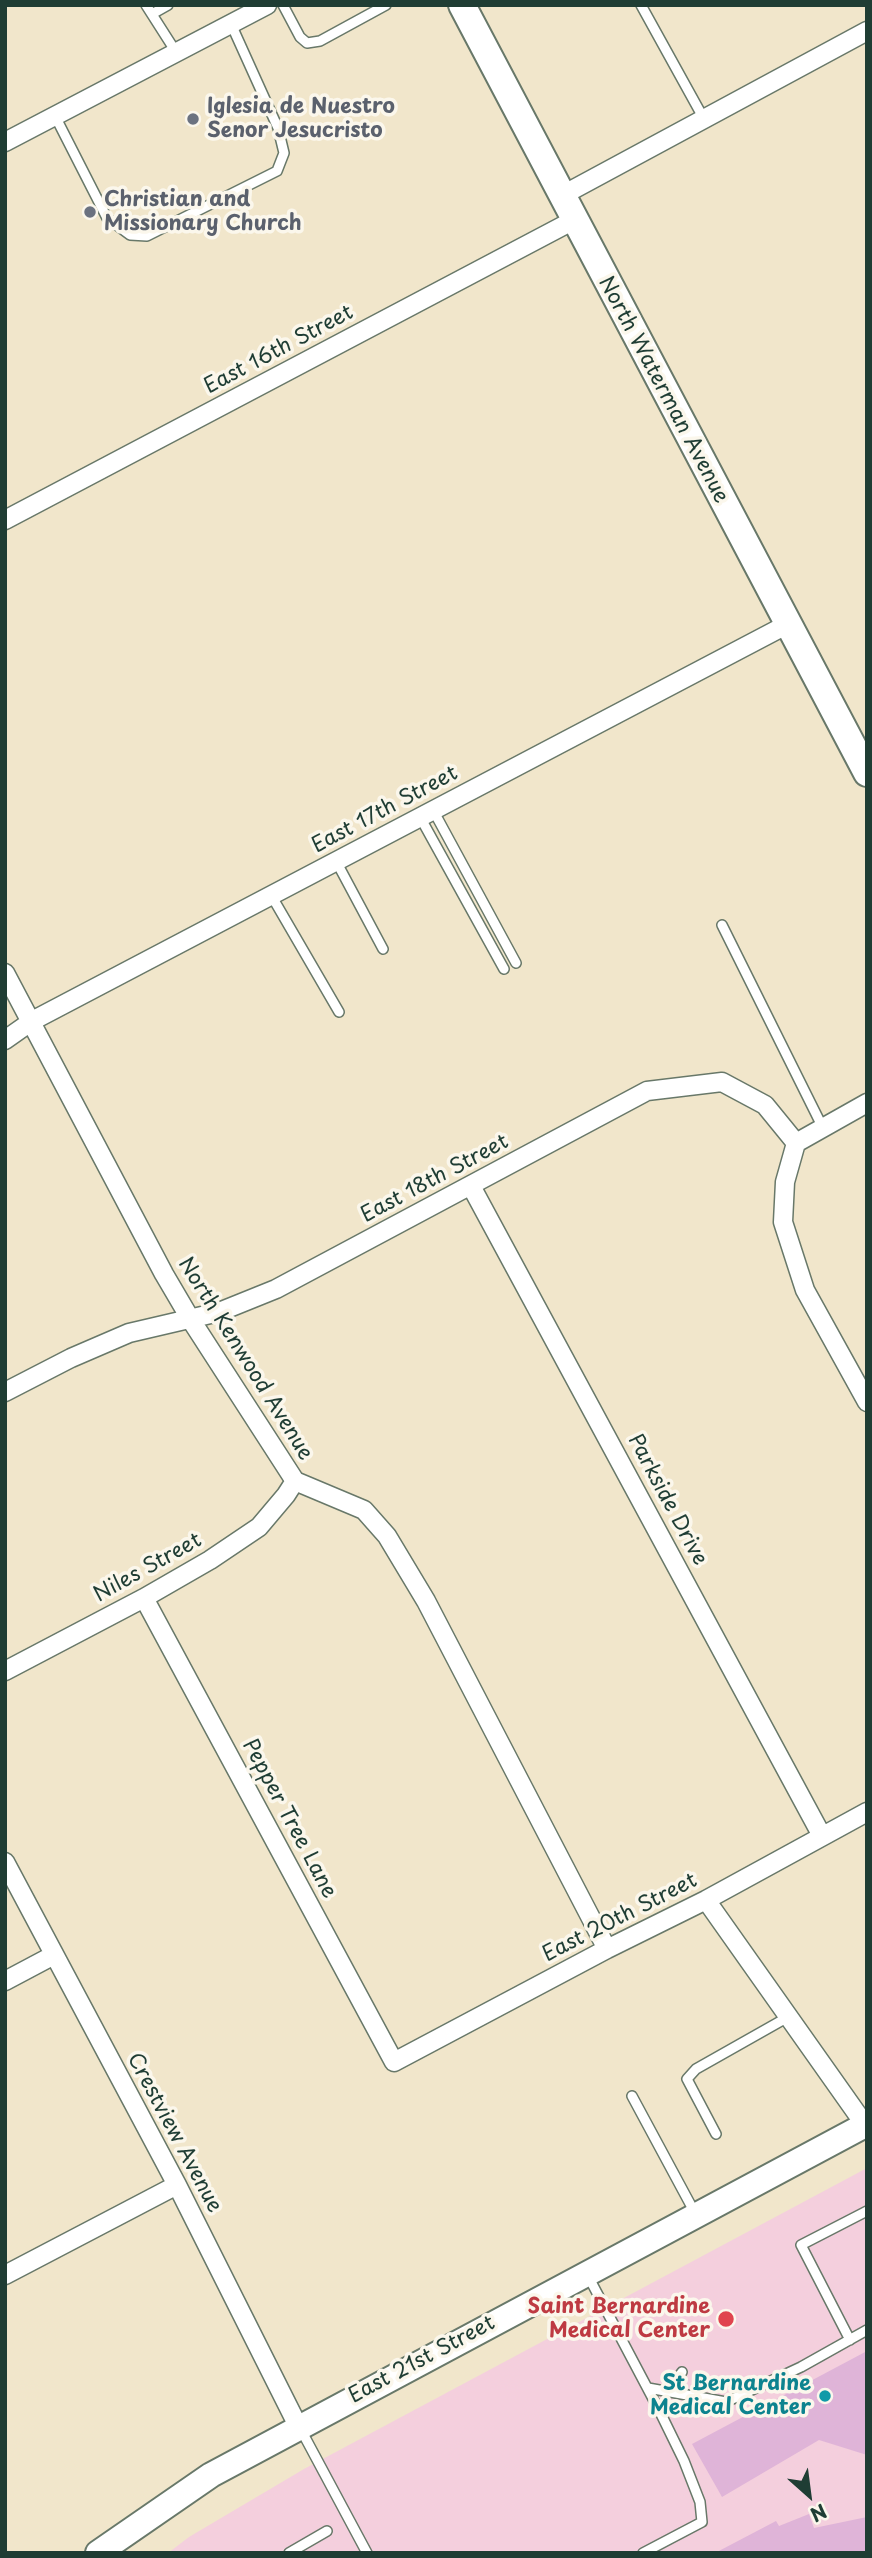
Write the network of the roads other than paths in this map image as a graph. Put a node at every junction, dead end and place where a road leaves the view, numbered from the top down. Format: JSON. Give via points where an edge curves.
{"nodes":[{"id":1,"x":146,"y":5,"type":"edge"},
{"id":2,"x":167,"y":5,"type":"edge"},
{"id":3,"x":267,"y":5,"type":"edge"},
{"id":4,"x":282,"y":5,"type":"edge"},
{"id":5,"x":386,"y":5,"type":"edge"},
{"id":6,"x":462,"y":5,"type":"edge"},
{"id":7,"x":641,"y":5,"type":"edge"},
{"id":8,"x":152,"y":14,"type":"junction"},
{"id":9,"x":231,"y":24,"type":"junction"},
{"id":10,"x":867,"y":31,"type":"edge"},
{"id":11,"x":176,"y":52,"type":"junction"},
{"id":12,"x":55,"y":116,"type":"junction"},
{"id":13,"x":704,"y":119,"type":"junction"},
{"id":14,"x":5,"y":142,"type":"edge"},
{"id":15,"x":561,"y":196,"type":"junction"},
{"id":16,"x":574,"y":220,"type":"junction"},
{"id":17,"x":5,"y":520,"type":"edge"},
{"id":18,"x":788,"y":624,"type":"junction"},
{"id":19,"x":867,"y":773,"type":"edge"},
{"id":20,"x":426,"y":814,"type":"junction"},
{"id":21,"x":336,"y":861,"type":"junction"},
{"id":22,"x":271,"y":895,"type":"junction"},
{"id":23,"x":722,"y":925,"type":"dead end"},
{"id":24,"x":383,"y":949,"type":"dead end"},
{"id":25,"x":516,"y":964,"type":"dead end"},
{"id":26,"x":504,"y":969,"type":"dead end"},
{"id":27,"x":5,"y":973,"type":"edge"},
{"id":28,"x":339,"y":1012,"type":"dead end"},
{"id":29,"x":32,"y":1021,"type":"junction"},
{"id":30,"x":5,"y":1040,"type":"edge"},
{"id":31,"x":867,"y":1103,"type":"edge"},
{"id":32,"x":823,"y":1128,"type":"junction"},
{"id":33,"x":796,"y":1143,"type":"junction"},
{"id":34,"x":471,"y":1186,"type":"junction"},
{"id":35,"x":191,"y":1320,"type":"junction"},
{"id":36,"x":5,"y":1392,"type":"edge"},
{"id":37,"x":867,"y":1402,"type":"edge"},
{"id":38,"x":295,"y":1481,"type":"junction"},
{"id":39,"x":144,"y":1598,"type":"junction"},
{"id":40,"x":5,"y":1671,"type":"edge"},
{"id":41,"x":867,"y":1812,"type":"edge"},
{"id":42,"x":822,"y":1836,"type":"junction"},
{"id":43,"x":5,"y":1862,"type":"edge"},
{"id":44,"x":706,"y":1900,"type":"junction"},
{"id":45,"x":607,"y":1949,"type":"junction"},
{"id":46,"x":54,"y":1955,"type":"junction"},
{"id":47,"x":5,"y":1981,"type":"edge"},
{"id":48,"x":788,"y":2017,"type":"junction"},
{"id":49,"x":394,"y":2062,"type":"joint"},
{"id":50,"x":632,"y":2096,"type":"dead end"},
{"id":51,"x":866,"y":2124,"type":"edge"},
{"id":52,"x":716,"y":2134,"type":"dead end"},
{"id":53,"x":177,"y":2185,"type":"junction"},
{"id":54,"x":867,"y":2211,"type":"edge"},
{"id":55,"x":696,"y":2215,"type":"junction"},
{"id":56,"x":586,"y":2272,"type":"junction"},
{"id":57,"x":5,"y":2275,"type":"edge"},
{"id":58,"x":867,"y":2330,"type":"edge"},
{"id":59,"x":849,"y":2340,"type":"junction"},
{"id":60,"x":681,"y":2372,"type":"dead end"},
{"id":61,"x":648,"y":2388,"type":"junction"},
{"id":62,"x":668,"y":2392,"type":"junction"},
{"id":63,"x":298,"y":2426,"type":"junction"},
{"id":64,"x":327,"y":2531,"type":"dead end"},
{"id":65,"x":98,"y":2553,"type":"edge"},
{"id":66,"x":289,"y":2553,"type":"edge"},
{"id":67,"x":367,"y":2553,"type":"edge"},
{"id":68,"x":643,"y":2553,"type":"edge"}],
"edges":[{"from":1,"to":8,"type":"lane"},
{"from":2,"to":8,"type":"lane"},
{"from":3,"to":9,"type":"street"},
{"from":4,"to":5,"type":"lane","via":[[307,43],[320,41]]},
{"from":6,"to":15,"type":"main road","name":"North Waterman Avenue"},
{"from":7,"to":13,"type":"lane"},
{"from":8,"to":11,"type":"lane"},
{"from":9,"to":11,"type":"street"},
{"from":9,"to":12,"type":"lane","via":[[278,128],[284,153],[276,171],[147,236],[130,235],[107,218]]},
{"from":10,"to":13,"type":"street"},
{"from":11,"to":12,"type":"street"},
{"from":12,"to":14,"type":"street"},
{"from":13,"to":15,"type":"street"},
{"from":15,"to":16,"type":"main road","name":"North Waterman Avenue"},
{"from":16,"to":17,"type":"street","name":"East 16th Street"},
{"from":16,"to":18,"type":"main road","name":"North Waterman Avenue"},
{"from":18,"to":19,"type":"main road","name":"North Waterman Avenue"},
{"from":18,"to":20,"type":"street","name":"East 17th Street"},
{"from":20,"to":21,"type":"street","name":"East 17th Street"},
{"from":20,"to":25,"type":"lane"},
{"from":20,"to":26,"type":"lane"},
{"from":21,"to":22,"type":"street","name":"East 17th Street"},
{"from":21,"to":24,"type":"lane"},
{"from":22,"to":28,"type":"lane"},
{"from":22,"to":29,"type":"street","name":"East 17th Street"},
{"from":23,"to":32,"type":"lane"},
{"from":27,"to":29,"type":"street","name":"North Kenwood Avenue"},
{"from":29,"to":30,"type":"street","name":"East 17th Street"},
{"from":29,"to":35,"type":"street","name":"North Kenwood Avenue"},
{"from":31,"to":32,"type":"street"},
{"from":32,"to":33,"type":"street"},
{"from":33,"to":34,"type":"street","name":"East 18th Street","via":[[765,1105],[722,1082],[647,1091]]},
{"from":33,"to":37,"type":"street","via":[[785,1182],[783,1223],[805,1290]]},
{"from":34,"to":35,"type":"street","name":"East 18th Street","via":[[276,1289]]},
{"from":34,"to":42,"type":"street","name":"Parkside Drive"},
{"from":35,"to":36,"type":"street","name":"East 18th Street","via":[[129,1333]]},
{"from":35,"to":38,"type":"street","name":"North Kenwood Avenue"},
{"from":38,"to":39,"type":"street","name":"Niles Street","via":[[259,1527]]},
{"from":38,"to":45,"type":"street","name":"North Kenwood Avenue","via":[[364,1510],[387,1536],[426,1601]]},
{"from":39,"to":40,"type":"street","name":"Niles Street"},
{"from":39,"to":49,"type":"street","name":"Pepper Tree Lane"},
{"from":41,"to":42,"type":"street","name":"East 20th Street"},
{"from":42,"to":44,"type":"street","name":"East 20th Street"},
{"from":43,"to":46,"type":"street","name":"Crestview Avenue"},
{"from":44,"to":45,"type":"street","name":"East 20th Street"},
{"from":44,"to":48,"type":"street"},
{"from":45,"to":49,"type":"street","name":"East 20th Street"},
{"from":46,"to":47,"type":"street"},
{"from":46,"to":53,"type":"street","name":"Crestview Avenue"},
{"from":48,"to":51,"type":"street"},
{"from":48,"to":52,"type":"lane","via":[[696,2069],[687,2079]]},
{"from":50,"to":55,"type":"lane"},
{"from":51,"to":55,"type":"street","name":"East 21st Street"},
{"from":53,"to":57,"type":"street"},
{"from":53,"to":63,"type":"street","name":"Crestview Avenue"},
{"from":54,"to":59,"type":"lane","via":[[802,2245]]},
{"from":55,"to":56,"type":"street","name":"East 21st Street"},
{"from":56,"to":61,"type":"lane"},
{"from":56,"to":63,"type":"street","name":"East 21st Street"},
{"from":58,"to":59,"type":"lane"},
{"from":59,"to":62,"type":"lane","via":[[726,2402]]},
{"from":60,"to":62,"type":"lane"},
{"from":61,"to":62,"type":"lane"},
{"from":61,"to":68,"type":"lane","via":[[701,2502],[702,2522]]},
{"from":63,"to":65,"type":"street","name":"East 21st Street","via":[[211,2475]]},
{"from":63,"to":67,"type":"lane"},
{"from":64,"to":66,"type":"lane"}]}
